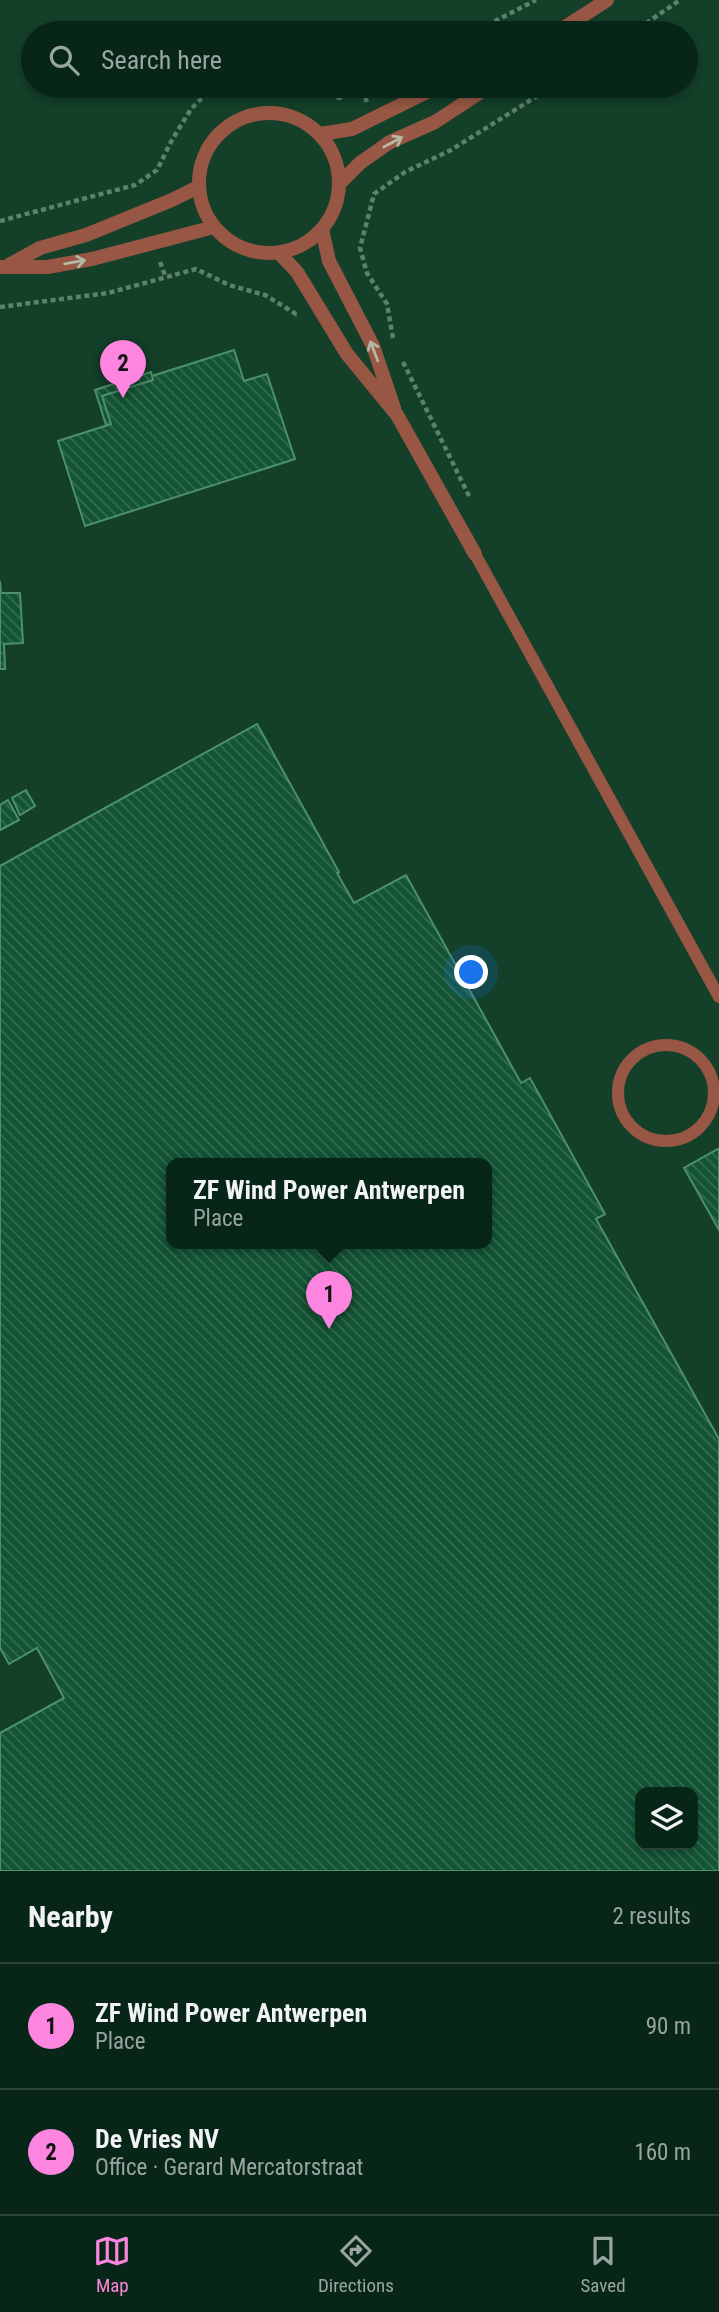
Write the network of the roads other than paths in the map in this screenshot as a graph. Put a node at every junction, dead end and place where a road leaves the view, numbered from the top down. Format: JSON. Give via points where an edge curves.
{"nodes":[{"id":1,"x":607,"y":0,"type":"edge"},
{"id":2,"x":575,"y":21,"type":"edge"},
{"id":3,"x":415,"y":98,"type":"edge"},
{"id":4,"x":472,"y":98,"type":"edge"},
{"id":5,"x":320,"y":134,"type":"junction"},
{"id":6,"x":340,"y":183,"type":"junction"},
{"id":7,"x":198,"y":187,"type":"junction"},
{"id":8,"x":214,"y":227,"type":"junction"},
{"id":9,"x":322,"y":229,"type":"junction"},
{"id":10,"x":279,"y":253,"type":"junction"},
{"id":11,"x":4,"y":266,"type":"edge"},
{"id":12,"x":397,"y":415,"type":"junction"},
{"id":13,"x":475,"y":554,"type":"joint"},
{"id":14,"x":719,"y":997,"type":"edge"},
{"id":15,"x":714,"y":1065,"type":"edge"}],
"edges":[{"from":1,"to":2,"type":"street"},
{"from":3,"to":5,"type":"street","via":[[352,129]]},
{"from":6,"to":4,"type":"street","one_way":true,"via":[[390,142],[435,122]]},
{"from":5,"to":6,"type":"street","via":[[338,165]]},
{"from":5,"to":7,"type":"street","via":[[300,119],[276,112],[252,114],[229,124],[212,141],[201,162]]},
{"from":6,"to":9,"type":"street","via":[[332,216]]},
{"from":7,"to":8,"type":"street","via":[[202,208]]},
{"from":7,"to":11,"type":"street"},
{"from":8,"to":10,"type":"street","via":[[232,243],[255,252]]},
{"from":11,"to":8,"type":"street","one_way":true,"via":[[47,267],[92,259]]},
{"from":9,"to":10,"type":"street","via":[[310,240]]},
{"from":12,"to":9,"type":"street","one_way":true,"via":[[373,346],[329,261]]},
{"from":10,"to":12,"type":"street","via":[[297,272],[347,355]]},
{"from":12,"to":13,"type":"street"},
{"from":13,"to":14,"type":"lane"},
{"from":15,"to":15,"type":"lane","via":[[674,1045],[647,1048],[623,1071],[617,1094],[620,1109],[640,1134],[655,1140],[682,1139],[705,1123],[711,1111]]}]}
